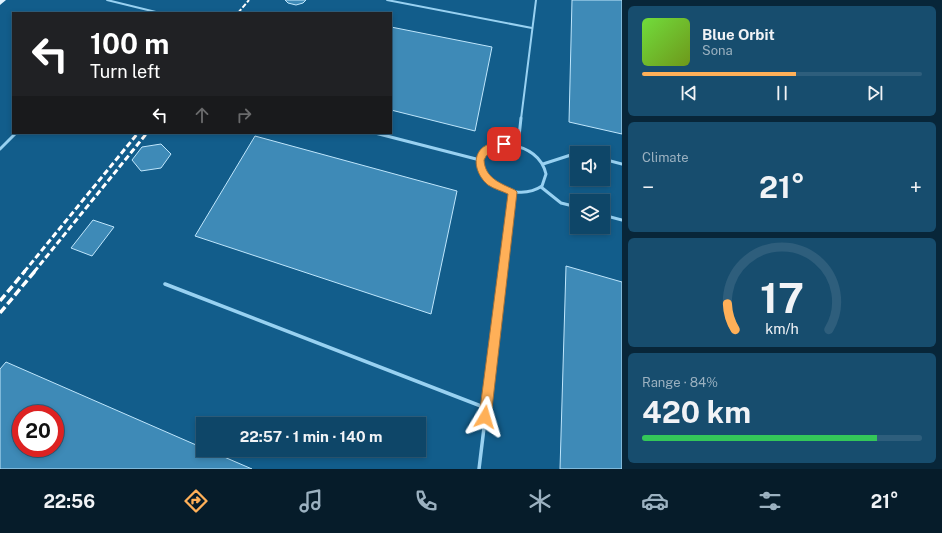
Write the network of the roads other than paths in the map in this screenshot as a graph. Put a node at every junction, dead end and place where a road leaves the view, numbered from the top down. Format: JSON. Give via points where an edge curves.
{"nodes":[{"id":1,"x":2,"y":0,"type":"edge"},
{"id":2,"x":107,"y":0,"type":"edge"},
{"id":3,"x":387,"y":0,"type":"edge"},
{"id":4,"x":536,"y":0,"type":"edge"},
{"id":5,"x":0,"y":3,"type":"edge"},
{"id":6,"x":156,"y":12,"type":"edge"},
{"id":7,"x":532,"y":28,"type":"junction"},
{"id":8,"x":15,"y":134,"type":"edge"},
{"id":9,"x":379,"y":134,"type":"edge"},
{"id":10,"x":518,"y":146,"type":"junction"},
{"id":11,"x":0,"y":149,"type":"edge"},
{"id":12,"x":570,"y":155,"type":"edge"},
{"id":13,"x":480,"y":160,"type":"junction"},
{"id":14,"x":610,"y":161,"type":"edge"},
{"id":15,"x":543,"y":164,"type":"junction"},
{"id":16,"x":622,"y":164,"type":"edge"},
{"id":17,"x":541,"y":187,"type":"junction"},
{"id":18,"x":512,"y":192,"type":"junction"},
{"id":19,"x":570,"y":205,"type":"edge"},
{"id":20,"x":610,"y":216,"type":"edge"},
{"id":21,"x":622,"y":220,"type":"edge"},
{"id":22,"x":165,"y":284,"type":"dead end"},
{"id":23,"x":486,"y":408,"type":"junction"},
{"id":24,"x":479,"y":469,"type":"edge"}],
"edges":[{"from":1,"to":5,"type":"main road"},
{"from":2,"to":6,"type":"lane"},
{"from":3,"to":7,"type":"lane"},
{"from":4,"to":7,"type":"lane"},
{"from":7,"to":10,"type":"lane"},
{"from":8,"to":11,"type":"lane"},
{"from":9,"to":13,"type":"lane"},
{"from":10,"to":13,"type":"lane","via":[[493,146],[484,151]]},
{"from":10,"to":15,"type":"lane","via":[[528,150]]},
{"from":12,"to":15,"type":"lane"},
{"from":13,"to":18,"type":"lane","via":[[484,176],[492,183]]},
{"from":14,"to":16,"type":"lane"},
{"from":15,"to":17,"type":"lane","via":[[546,172]]},
{"from":17,"to":18,"type":"lane","via":[[524,193]]},
{"from":17,"to":19,"type":"lane","via":[[561,203]]},
{"from":18,"to":23,"type":"lane"},
{"from":20,"to":21,"type":"lane"},
{"from":22,"to":23,"type":"lane"},
{"from":23,"to":24,"type":"lane"}]}
